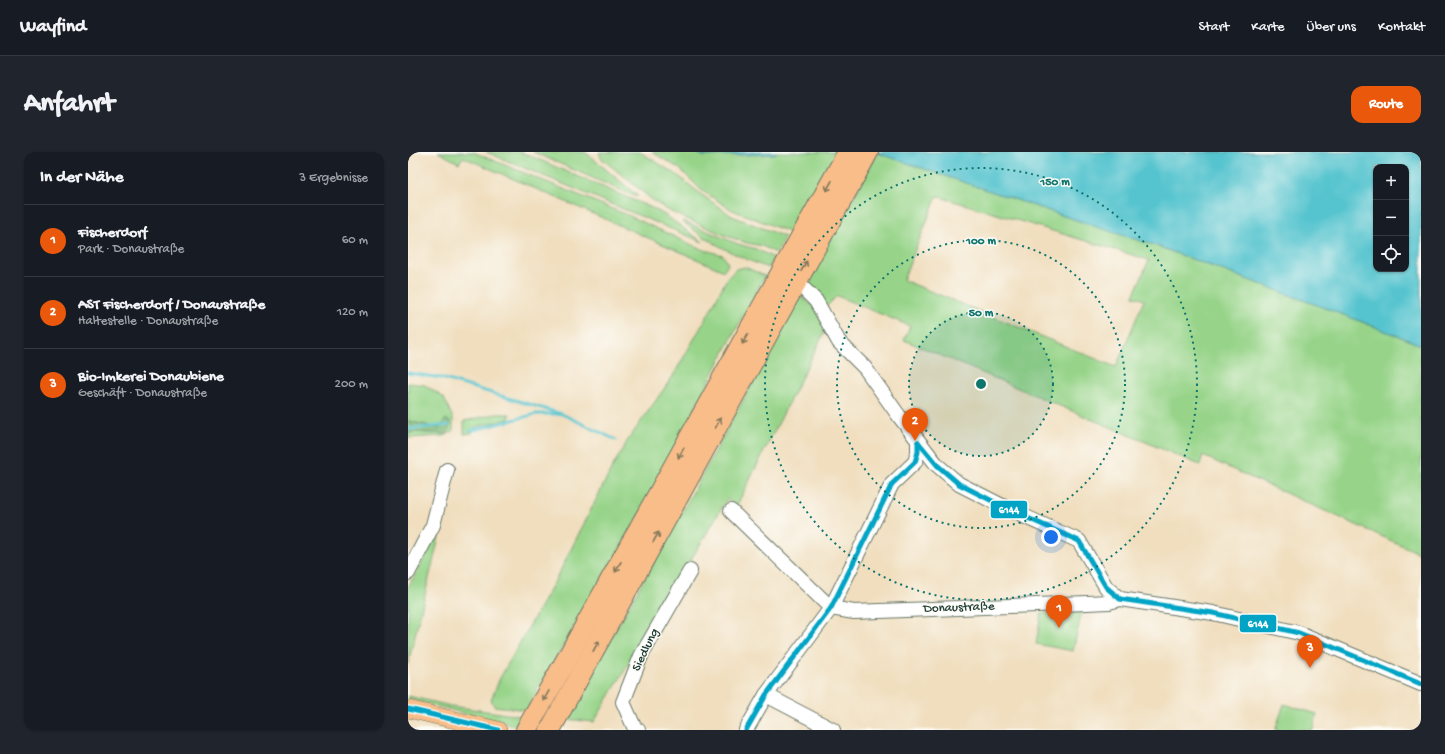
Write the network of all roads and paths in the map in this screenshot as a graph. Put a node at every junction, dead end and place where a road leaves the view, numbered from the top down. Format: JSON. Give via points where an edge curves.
{"nodes":[{"id":1,"x":848,"y":152,"type":"edge"},
{"id":2,"x":868,"y":152,"type":"edge"},
{"id":3,"x":804,"y":289,"type":"dead end"},
{"id":4,"x":771,"y":309,"type":"junction"},
{"id":5,"x":918,"y":442,"type":"junction"},
{"id":6,"x":915,"y":462,"type":"junction"},
{"id":7,"x":937,"y":465,"type":"junction"},
{"id":8,"x":447,"y":470,"type":"dead end"},
{"id":9,"x":731,"y":511,"type":"dead end"},
{"id":10,"x":690,"y":571,"type":"dead end"},
{"id":11,"x":408,"y":573,"type":"edge"},
{"id":12,"x":1100,"y":577,"type":"junction"},
{"id":13,"x":1120,"y":599,"type":"junction"},
{"id":14,"x":1087,"y":603,"type":"junction"},
{"id":15,"x":831,"y":608,"type":"junction"},
{"id":16,"x":574,"y":667,"type":"junction"},
{"id":17,"x":1421,"y":684,"type":"edge"},
{"id":18,"x":766,"y":695,"type":"junction"},
{"id":19,"x":408,"y":708,"type":"edge"},
{"id":20,"x":498,"y":730,"type":"edge"},
{"id":21,"x":526,"y":730,"type":"edge"},
{"id":22,"x":550,"y":730,"type":"edge"},
{"id":23,"x":638,"y":730,"type":"edge"},
{"id":24,"x":746,"y":730,"type":"edge"},
{"id":25,"x":833,"y":730,"type":"edge"}],
"edges":[{"from":1,"to":4,"type":"highway","one_way":true},
{"from":4,"to":2,"type":"highway","one_way":true},
{"from":3,"to":5,"type":"street","via":[[816,301],[839,342],[865,368]]},
{"from":4,"to":16,"type":"highway"},
{"from":5,"to":6,"type":"street"},
{"from":5,"to":7,"type":"street"},
{"from":6,"to":7,"type":"street"},
{"from":6,"to":15,"type":"street","via":[[892,484]]},
{"from":7,"to":12,"type":"street","via":[[959,484],[1079,541]]},
{"from":8,"to":11,"type":"street","via":[[433,524]]},
{"from":9,"to":15,"type":"street"},
{"from":10,"to":23,"type":"street","name":"Siedlung","via":[[641,656],[624,702],[635,729]]},
{"from":12,"to":13,"type":"street","via":[[1106,587]]},
{"from":12,"to":14,"type":"street","via":[[1099,587]]},
{"from":13,"to":14,"type":"street","name":"Donaustraße"},
{"from":13,"to":17,"type":"street","name":"Donaustraße","via":[[1213,613],[1299,633]]},
{"from":14,"to":15,"type":"street","name":"Donaustraße","via":[[854,612]]},
{"from":15,"to":18,"type":"street"},
{"from":16,"to":21,"type":"highway","one_way":true},
{"from":16,"to":22,"type":"highway"},
{"from":18,"to":24,"type":"street"},
{"from":18,"to":25,"type":"street"},
{"from":19,"to":20,"type":"main road"}]}
